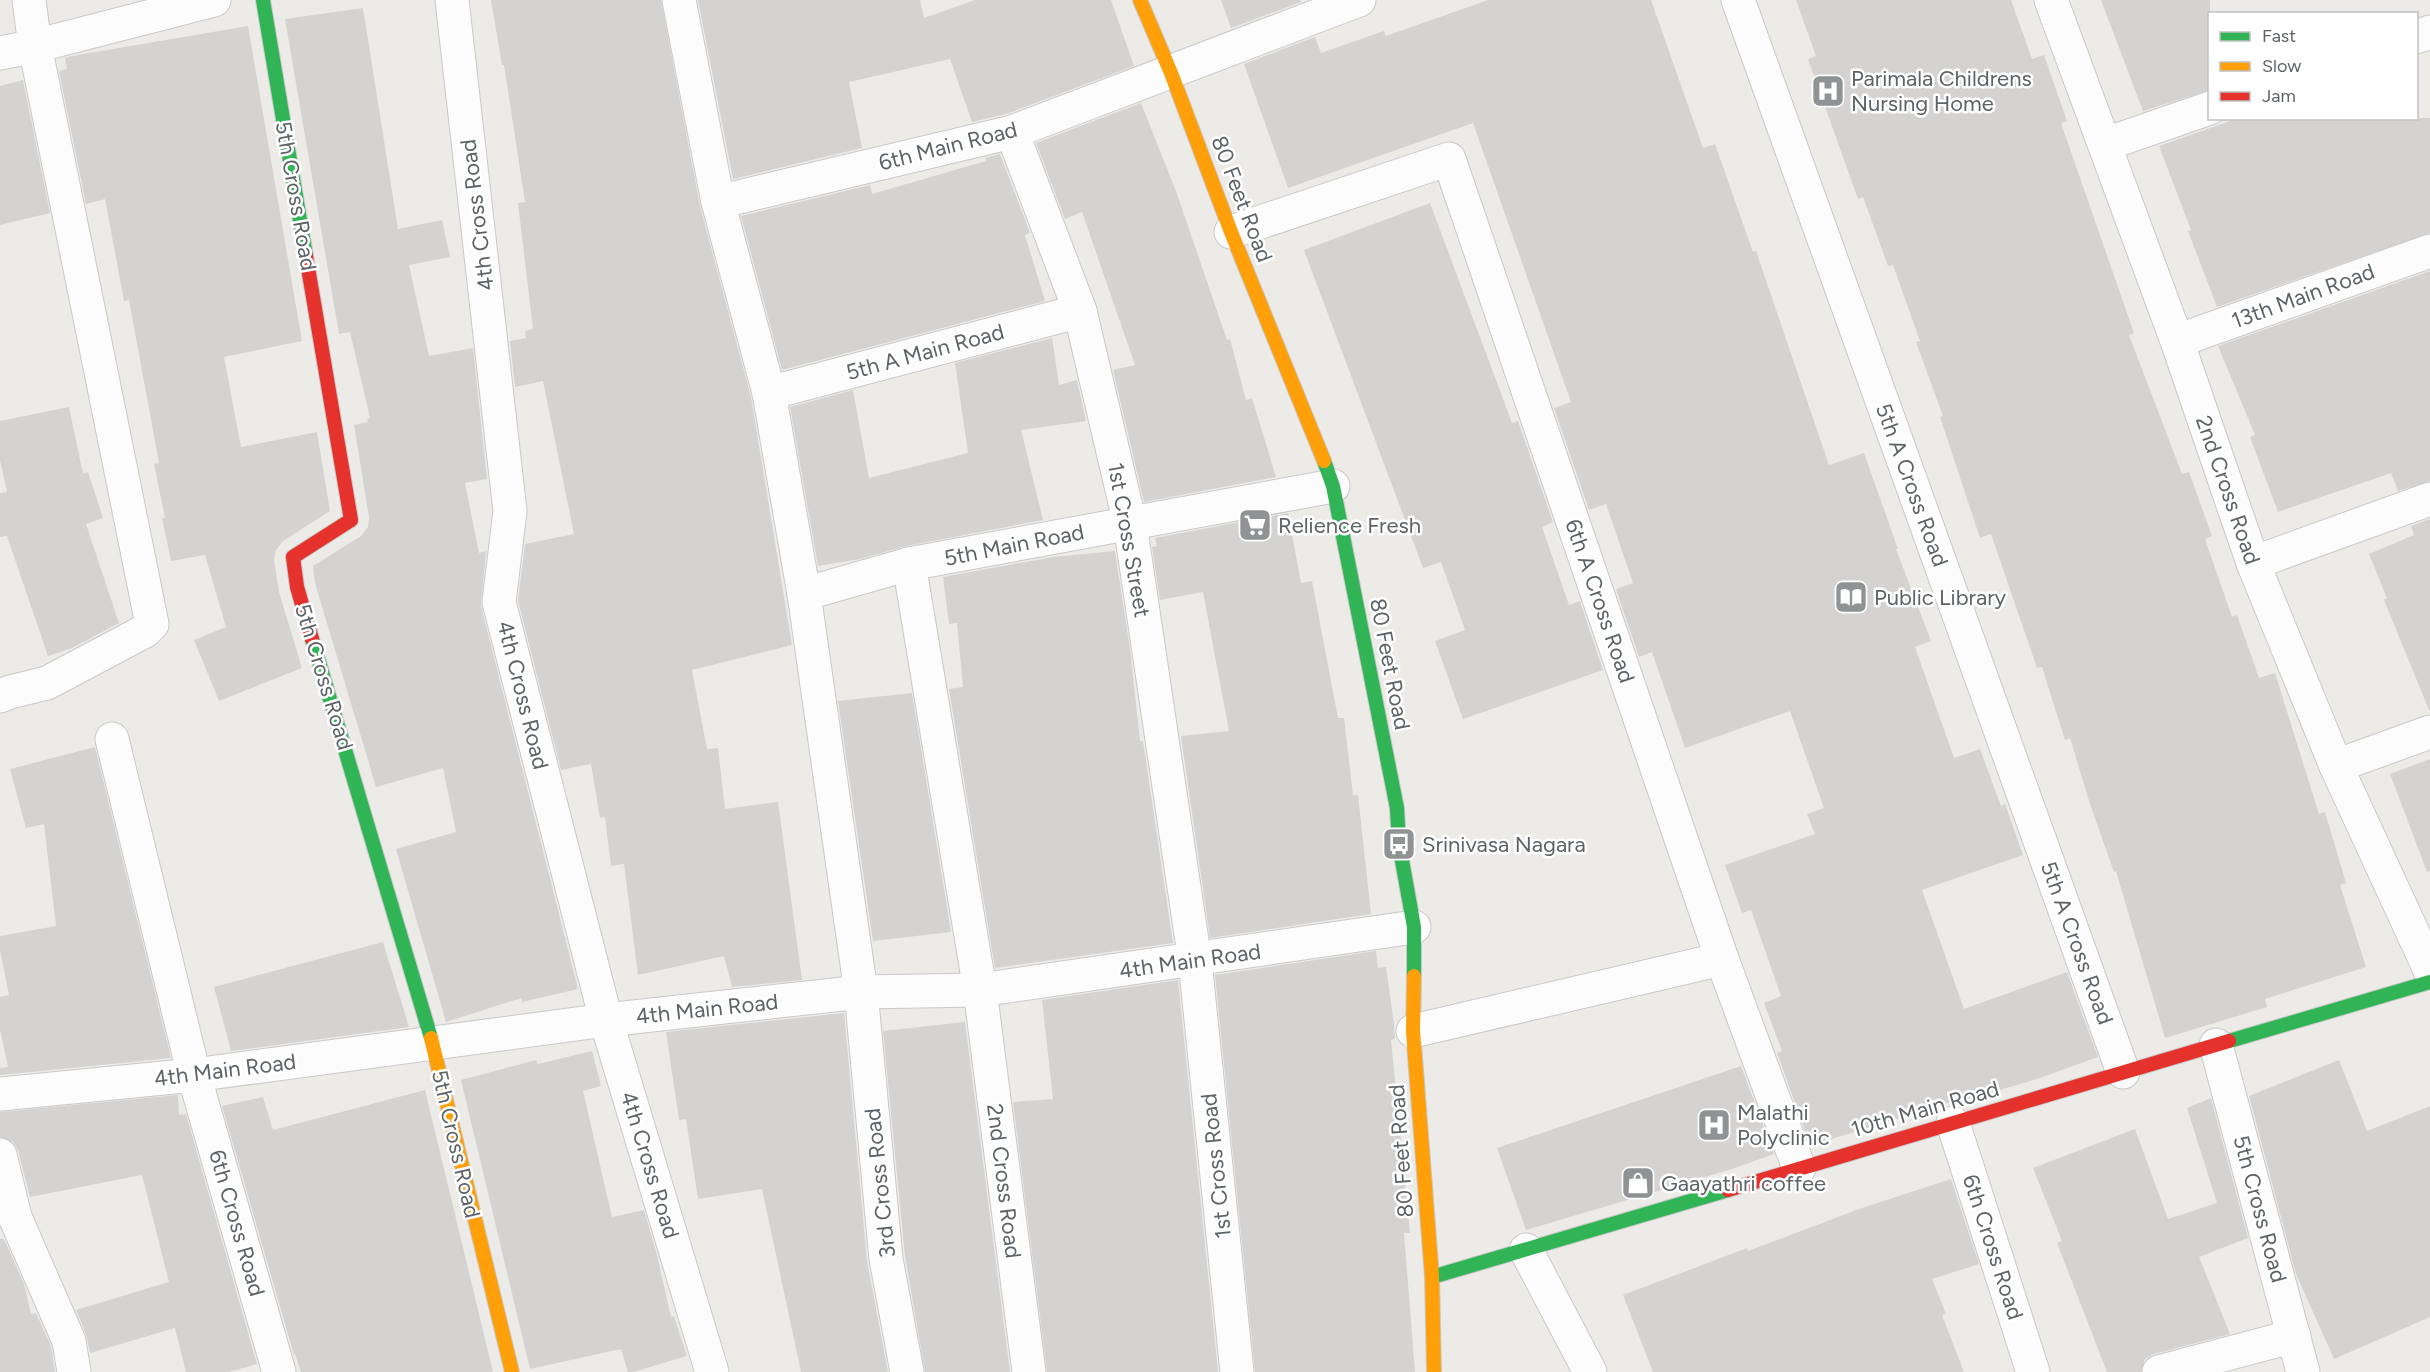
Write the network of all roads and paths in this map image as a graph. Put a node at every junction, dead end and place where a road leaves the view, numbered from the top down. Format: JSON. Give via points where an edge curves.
{"nodes":[{"id":1,"x":29,"y":0,"type":"edge"},
{"id":2,"x":214,"y":0,"type":"edge"},
{"id":3,"x":263,"y":0,"type":"edge"},
{"id":4,"x":452,"y":0,"type":"edge"},
{"id":5,"x":679,"y":0,"type":"edge"},
{"id":6,"x":1140,"y":0,"type":"edge"},
{"id":7,"x":1359,"y":0,"type":"edge"},
{"id":8,"x":1738,"y":0,"type":"edge"},
{"id":9,"x":2051,"y":0,"type":"edge"},
{"id":10,"x":35,"y":46,"type":"junction"},
{"id":11,"x":0,"y":53,"type":"edge"},
{"id":12,"x":1171,"y":73,"type":"junction"},
{"id":13,"x":2208,"y":109,"type":"edge"},
{"id":14,"x":1012,"y":132,"type":"junction"},
{"id":15,"x":2106,"y":144,"type":"junction"},
{"id":16,"x":718,"y":202,"type":"junction"},
{"id":17,"x":1231,"y":232,"type":"junction"},
{"id":18,"x":2430,"y":251,"type":"edge"},
{"id":19,"x":1080,"y":311,"type":"junction"},
{"id":20,"x":2177,"y":342,"type":"junction"},
{"id":21,"x":770,"y":393,"type":"junction"},
{"id":22,"x":1333,"y":486,"type":"junction"},
{"id":23,"x":2430,"y":499,"type":"edge"},
{"id":24,"x":1130,"y":524,"type":"junction"},
{"id":25,"x":2253,"y":563,"type":"junction"},
{"id":26,"x":909,"y":564,"type":"junction"},
{"id":27,"x":804,"y":594,"type":"junction"},
{"id":28,"x":0,"y":696,"type":"edge"},
{"id":29,"x":2430,"y":732,"type":"edge"},
{"id":30,"x":112,"y":739,"type":"dead end"},
{"id":31,"x":2336,"y":766,"type":"junction"},
{"id":32,"x":1414,"y":927,"type":"junction"},
{"id":33,"x":1722,"y":959,"type":"junction"},
{"id":34,"x":1195,"y":961,"type":"junction"},
{"id":35,"x":2430,"y":970,"type":"edge"},
{"id":36,"x":2430,"y":982,"type":"edge"},
{"id":37,"x":980,"y":990,"type":"junction"},
{"id":38,"x":861,"y":992,"type":"junction"},
{"id":39,"x":606,"y":1020,"type":"junction"},
{"id":40,"x":1413,"y":1031,"type":"junction"},
{"id":41,"x":433,"y":1043,"type":"junction"},
{"id":42,"x":2216,"y":1045,"type":"junction"},
{"id":43,"x":2123,"y":1072,"type":"junction"},
{"id":44,"x":194,"y":1075,"type":"junction"},
{"id":45,"x":0,"y":1094,"type":"edge"},
{"id":46,"x":1953,"y":1123,"type":"junction"},
{"id":47,"x":0,"y":1155,"type":"edge"},
{"id":48,"x":1799,"y":1168,"type":"junction"},
{"id":49,"x":1526,"y":1250,"type":"junction"},
{"id":50,"x":1432,"y":1277,"type":"junction"},
{"id":51,"x":2294,"y":1336,"type":"junction"},
{"id":52,"x":74,"y":1372,"type":"edge"},
{"id":53,"x":279,"y":1372,"type":"edge"},
{"id":54,"x":512,"y":1372,"type":"edge"},
{"id":55,"x":712,"y":1372,"type":"edge"},
{"id":56,"x":907,"y":1372,"type":"edge"},
{"id":57,"x":1029,"y":1372,"type":"edge"},
{"id":58,"x":1237,"y":1372,"type":"edge"},
{"id":59,"x":1434,"y":1372,"type":"edge"},
{"id":60,"x":1590,"y":1372,"type":"edge"},
{"id":61,"x":2033,"y":1372,"type":"edge"},
{"id":62,"x":2159,"y":1372,"type":"edge"},
{"id":63,"x":2303,"y":1372,"type":"edge"}],
"edges":[{"from":1,"to":10,"type":"street"},
{"from":2,"to":10,"type":"street"},
{"from":3,"to":41,"type":"street","name":"5th Cross Road","via":[[351,520],[293,557],[297,587]]},
{"from":4,"to":39,"type":"street","name":"4th Cross Road","via":[[510,511],[499,602]]},
{"from":5,"to":16,"type":"street","name":"3rd Cross Road"},
{"from":6,"to":12,"type":"street","name":"80 Feet Road"},
{"from":7,"to":12,"type":"street","name":"6th Main Road"},
{"from":8,"to":43,"type":"street","name":"5th A Cross Road"},
{"from":9,"to":15,"type":"street","name":"2nd Cross Road"},
{"from":10,"to":11,"type":"street"},
{"from":10,"to":28,"type":"street","via":[[152,624],[47,683]]},
{"from":12,"to":14,"type":"street","name":"6th Main Road"},
{"from":12,"to":17,"type":"street","name":"80 Feet Road"},
{"from":13,"to":15,"type":"street"},
{"from":14,"to":16,"type":"street","name":"6th Main Road"},
{"from":14,"to":19,"type":"street","name":"1st Cross Street"},
{"from":15,"to":20,"type":"street","name":"2nd Cross Road"},
{"from":16,"to":21,"type":"street","name":"3rd Cross Road"},
{"from":17,"to":22,"type":"street","name":"80 Feet Road"},
{"from":17,"to":33,"type":"street","name":"6th A Cross Road","via":[[1449,159]]},
{"from":18,"to":20,"type":"street","name":"13th Main Road"},
{"from":19,"to":21,"type":"street","name":"5th A Main Road"},
{"from":19,"to":24,"type":"street","name":"1st Cross Street"},
{"from":20,"to":25,"type":"street","name":"2nd Cross Road"},
{"from":21,"to":27,"type":"street","name":"3rd Cross Road"},
{"from":22,"to":24,"type":"street","name":"5th Main Road"},
{"from":22,"to":32,"type":"street","name":"80 Feet Road","via":[[1396,808]]},
{"from":23,"to":25,"type":"street"},
{"from":24,"to":26,"type":"street","name":"5th Main Road"},
{"from":24,"to":34,"type":"street","name":"1st Cross Street"},
{"from":25,"to":31,"type":"street","name":"2nd Cross Road"},
{"from":26,"to":27,"type":"street","name":"5th Main Road"},
{"from":26,"to":37,"type":"street","name":"2nd Cross Road"},
{"from":27,"to":38,"type":"street","name":"3rd Cross Road"},
{"from":29,"to":31,"type":"street"},
{"from":30,"to":44,"type":"street","name":"6th Cross Road"},
{"from":31,"to":35,"type":"street","name":"2nd Cross Road"},
{"from":32,"to":34,"type":"street","name":"4th Main Road"},
{"from":32,"to":40,"type":"street","name":"80 Feet Road"},
{"from":33,"to":40,"type":"street"},
{"from":33,"to":48,"type":"street"},
{"from":34,"to":37,"type":"street","name":"4th Main Road"},
{"from":34,"to":58,"type":"street","name":"1st Cross Road"},
{"from":36,"to":42,"type":"street","name":"10th Main Road"},
{"from":37,"to":38,"type":"street","name":"4th Main Road"},
{"from":37,"to":57,"type":"street","name":"2nd Cross Road"},
{"from":38,"to":39,"type":"street","name":"4th Main Road"},
{"from":38,"to":56,"type":"street","name":"3rd Cross Road","via":[[886,1259]]},
{"from":39,"to":41,"type":"street","name":"4th Main Road"},
{"from":39,"to":55,"type":"street","name":"4th Cross Road"},
{"from":40,"to":50,"type":"street","name":"80 Feet Road"},
{"from":41,"to":44,"type":"street","name":"4th Main Road"},
{"from":41,"to":54,"type":"street","name":"5th Cross Road"},
{"from":42,"to":43,"type":"street","name":"10th Main Road"},
{"from":42,"to":51,"type":"street","name":"5th Cross Road"},
{"from":43,"to":46,"type":"street","name":"10th Main Road"},
{"from":44,"to":45,"type":"street","name":"4th Main Road"},
{"from":44,"to":53,"type":"street","name":"6th Cross Road"},
{"from":46,"to":48,"type":"street","name":"10th Main Road"},
{"from":46,"to":61,"type":"street","name":"6th Cross Road"},
{"from":47,"to":52,"type":"street","via":[[15,1217],[69,1341]]},
{"from":48,"to":49,"type":"street","name":"10th Main Road"},
{"from":49,"to":50,"type":"street","name":"10th Main Road"},
{"from":49,"to":60,"type":"street"},
{"from":50,"to":59,"type":"street","name":"80 Feet Road"},
{"from":51,"to":62,"type":"street"},
{"from":51,"to":63,"type":"street","name":"5th Cross Road"}]}
